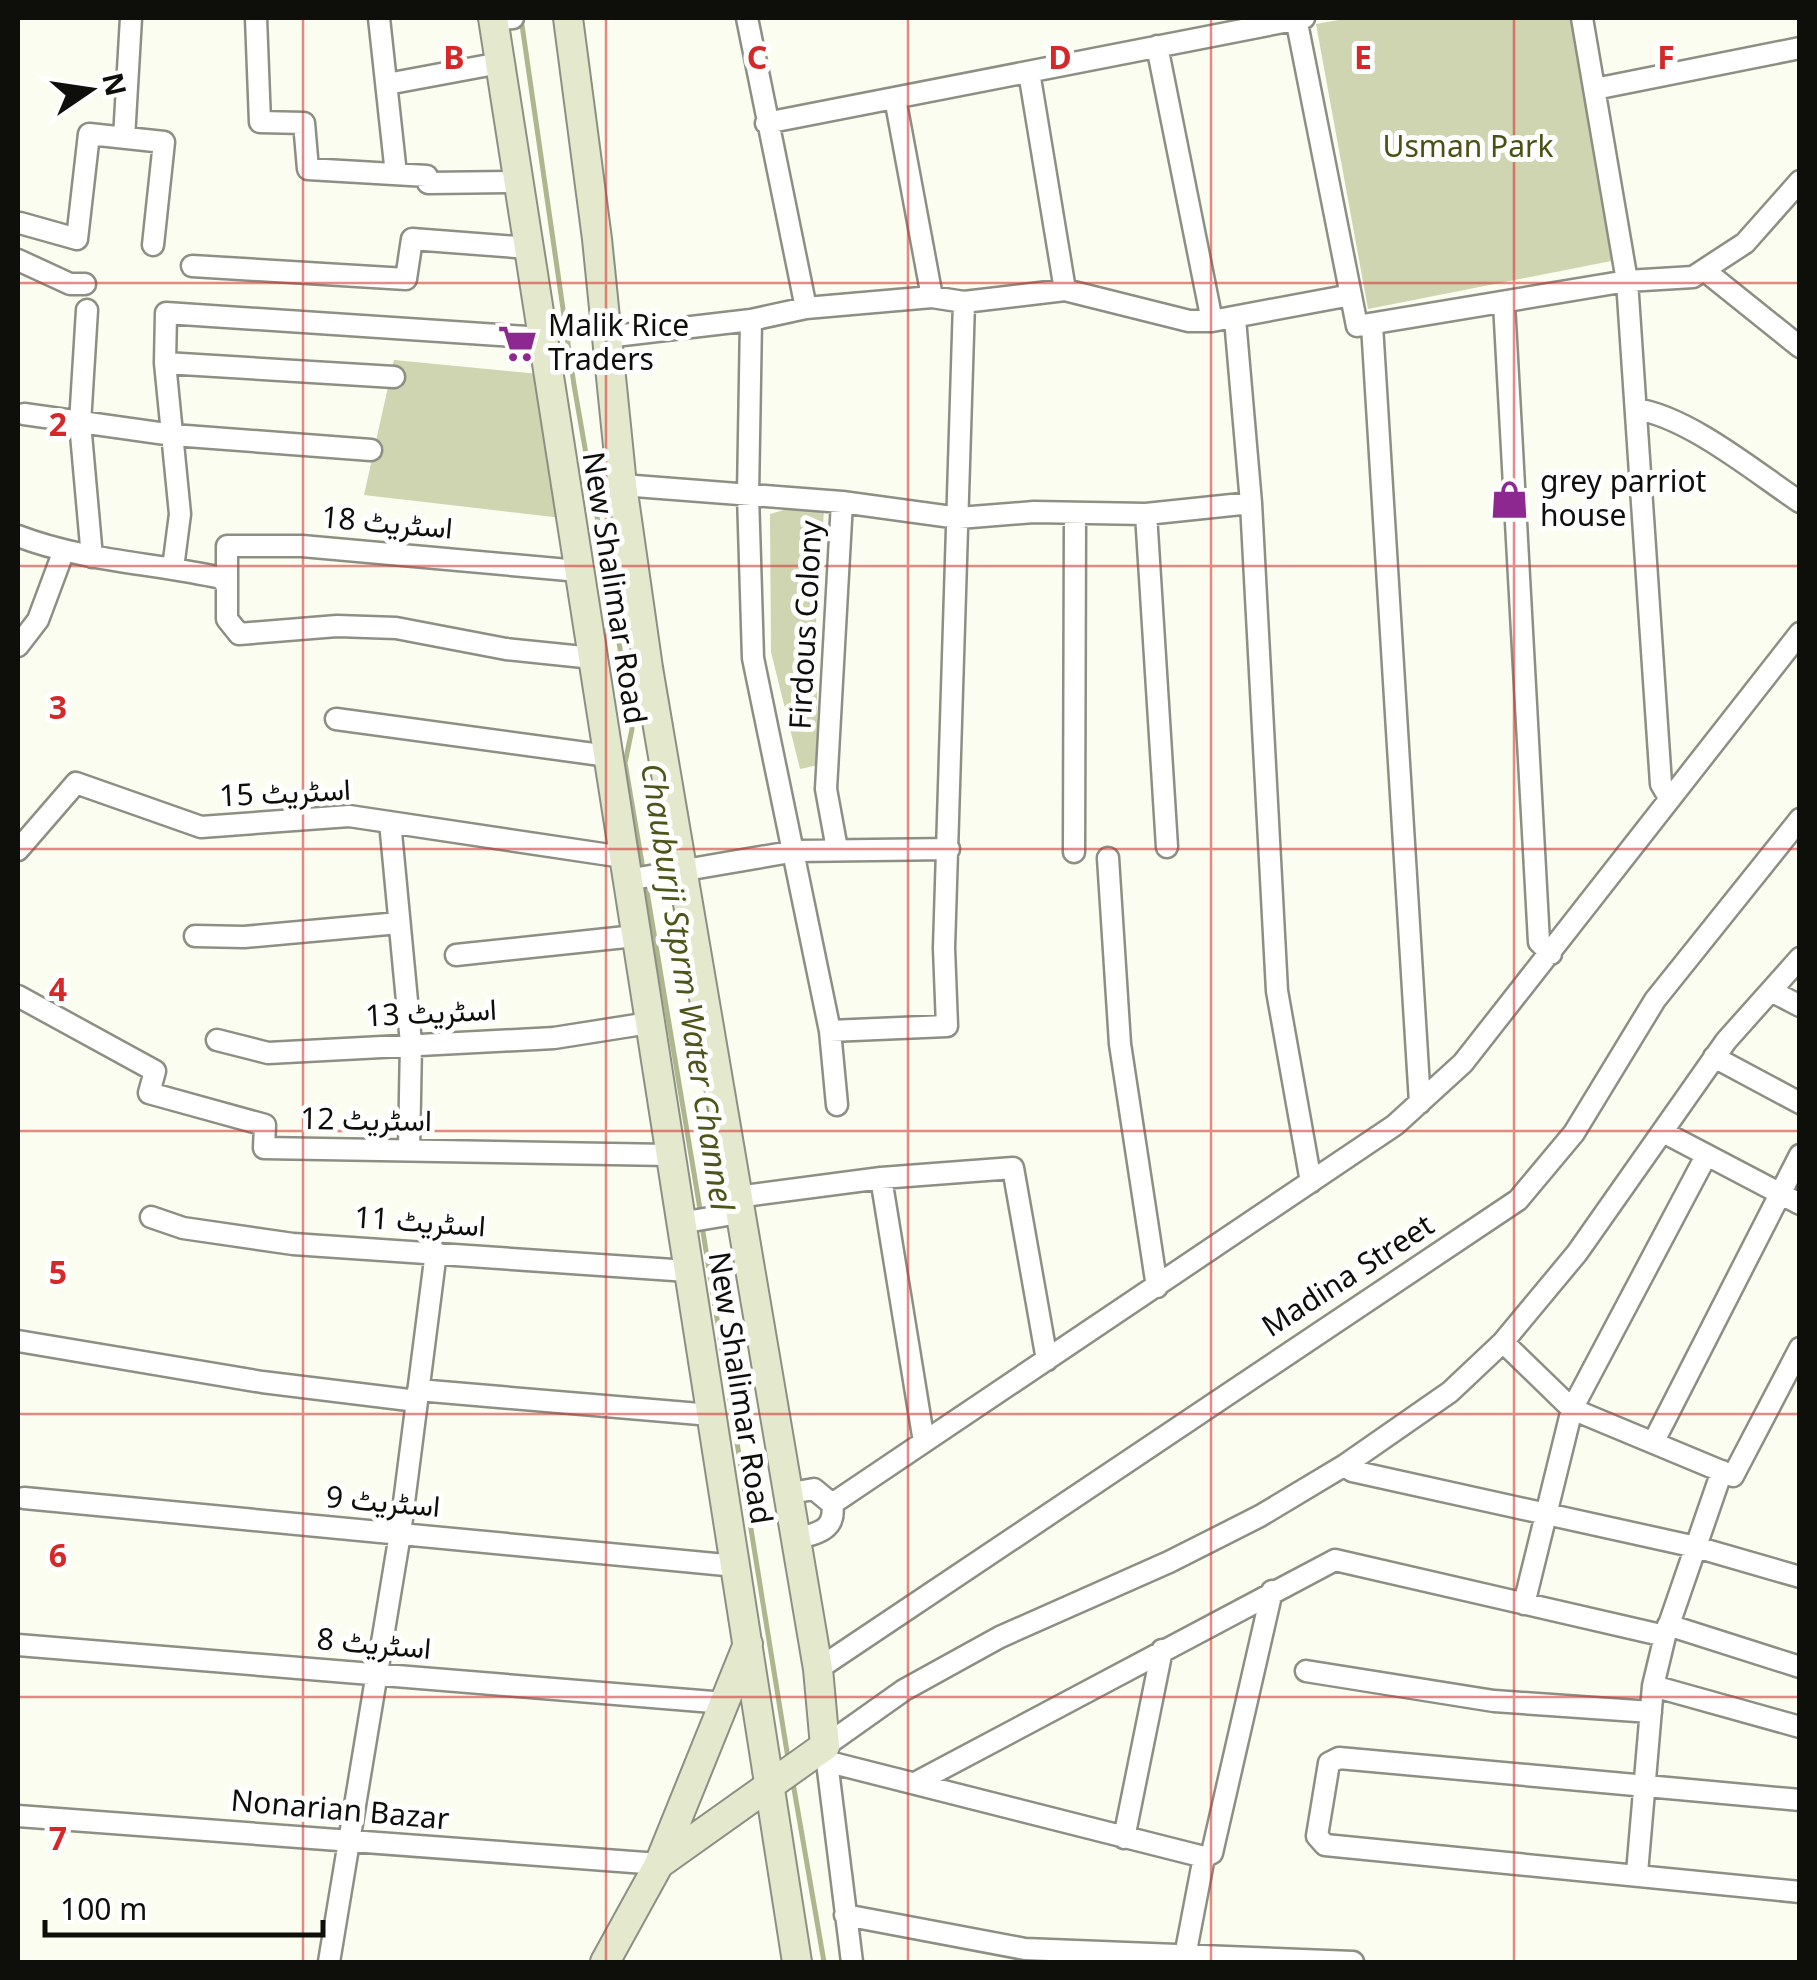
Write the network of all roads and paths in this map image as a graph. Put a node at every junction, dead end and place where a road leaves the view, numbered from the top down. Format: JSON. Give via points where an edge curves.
{"nodes":[{"id":1,"x":131,"y":18,"type":"edge"},
{"id":2,"x":256,"y":18,"type":"edge"},
{"id":3,"x":379,"y":18,"type":"edge"},
{"id":4,"x":568,"y":18,"type":"edge"},
{"id":5,"x":748,"y":18,"type":"edge"},
{"id":6,"x":1299,"y":18,"type":"edge"},
{"id":7,"x":1582,"y":18,"type":"edge"},
{"id":8,"x":500,"y":19,"type":"edge"},
{"id":9,"x":1157,"y":46,"type":"junction"},
{"id":10,"x":1800,"y":48,"type":"edge"},
{"id":11,"x":500,"y":63,"type":"junction"},
{"id":12,"x":1029,"y":72,"type":"junction"},
{"id":13,"x":387,"y":84,"type":"junction"},
{"id":14,"x":1595,"y":90,"type":"junction"},
{"id":15,"x":896,"y":98,"type":"junction"},
{"id":16,"x":766,"y":123,"type":"junction"},
{"id":17,"x":124,"y":138,"type":"junction"},
{"id":18,"x":396,"y":174,"type":"junction"},
{"id":19,"x":518,"y":182,"type":"junction"},
{"id":20,"x":1799,"y":182,"type":"edge"},
{"id":21,"x":20,"y":222,"type":"dead end"},
{"id":22,"x":153,"y":245,"type":"dead end"},
{"id":23,"x":528,"y":248,"type":"junction"},
{"id":24,"x":19,"y":266,"type":"edge"},
{"id":25,"x":192,"y":266,"type":"dead end"},
{"id":26,"x":1704,"y":270,"type":"junction"},
{"id":27,"x":1627,"y":282,"type":"junction"},
{"id":28,"x":85,"y":284,"type":"dead end"},
{"id":29,"x":1065,"y":290,"type":"junction"},
{"id":30,"x":1350,"y":295,"type":"junction"},
{"id":31,"x":932,"y":297,"type":"junction"},
{"id":32,"x":964,"y":302,"type":"junction"},
{"id":33,"x":1504,"y":302,"type":"junction"},
{"id":34,"x":806,"y":308,"type":"junction"},
{"id":35,"x":87,"y":310,"type":"dead end"},
{"id":36,"x":751,"y":320,"type":"junction"},
{"id":37,"x":1235,"y":320,"type":"junction"},
{"id":38,"x":1212,"y":321,"type":"junction"},
{"id":39,"x":1372,"y":325,"type":"junction"},
{"id":40,"x":606,"y":336,"type":"junction"},
{"id":41,"x":543,"y":338,"type":"junction"},
{"id":42,"x":1800,"y":347,"type":"edge"},
{"id":43,"x":165,"y":363,"type":"junction"},
{"id":44,"x":394,"y":377,"type":"dead end"},
{"id":45,"x":1636,"y":409,"type":"junction"},
{"id":46,"x":24,"y":414,"type":"dead end"},
{"id":47,"x":80,"y":423,"type":"junction"},
{"id":48,"x":173,"y":435,"type":"junction"},
{"id":49,"x":371,"y":450,"type":"dead end"},
{"id":50,"x":622,"y":485,"type":"junction"},
{"id":51,"x":748,"y":494,"type":"junction"},
{"id":52,"x":842,"y":502,"type":"junction"},
{"id":53,"x":1800,"y":502,"type":"edge"},
{"id":54,"x":1251,"y":503,"type":"junction"},
{"id":55,"x":1075,"y":513,"type":"junction"},
{"id":56,"x":1146,"y":514,"type":"junction"},
{"id":57,"x":959,"y":518,"type":"junction"},
{"id":58,"x":18,"y":536,"type":"edge"},
{"id":59,"x":63,"y":553,"type":"junction"},
{"id":60,"x":92,"y":556,"type":"junction"},
{"id":61,"x":174,"y":568,"type":"junction"},
{"id":62,"x":579,"y":571,"type":"junction"},
{"id":63,"x":225,"y":583,"type":"junction"},
{"id":64,"x":1800,"y":634,"type":"edge"},
{"id":65,"x":18,"y":646,"type":"edge"},
{"id":66,"x":593,"y":658,"type":"junction"},
{"id":67,"x":336,"y":719,"type":"dead end"},
{"id":68,"x":608,"y":756,"type":"junction"},
{"id":69,"x":1668,"y":796,"type":"junction"},
{"id":70,"x":1800,"y":819,"type":"edge"},
{"id":71,"x":390,"y":822,"type":"junction"},
{"id":72,"x":1167,"y":846,"type":"dead end"},
{"id":73,"x":949,"y":849,"type":"junction"},
{"id":74,"x":18,"y":850,"type":"edge"},
{"id":75,"x":796,"y":850,"type":"junction"},
{"id":76,"x":837,"y":850,"type":"junction"},
{"id":77,"x":1074,"y":852,"type":"dead end"},
{"id":78,"x":1108,"y":858,"type":"dead end"},
{"id":79,"x":678,"y":871,"type":"junction"},
{"id":80,"x":629,"y":872,"type":"junction"},
{"id":81,"x":400,"y":922,"type":"junction"},
{"id":82,"x":195,"y":936,"type":"dead end"},
{"id":83,"x":635,"y":936,"type":"junction"},
{"id":84,"x":1550,"y":954,"type":"junction"},
{"id":85,"x":456,"y":955,"type":"dead end"},
{"id":86,"x":1800,"y":958,"type":"edge"},
{"id":87,"x":1773,"y":992,"type":"junction"},
{"id":88,"x":18,"y":996,"type":"edge"},
{"id":89,"x":1800,"y":1006,"type":"edge"},
{"id":90,"x":648,"y":1022,"type":"junction"},
{"id":91,"x":830,"y":1031,"type":"junction"},
{"id":92,"x":218,"y":1040,"type":"dead end"},
{"id":93,"x":411,"y":1043,"type":"junction"},
{"id":94,"x":1714,"y":1057,"type":"junction"},
{"id":95,"x":1420,"y":1102,"type":"junction"},
{"id":96,"x":1800,"y":1103,"type":"edge"},
{"id":97,"x":837,"y":1105,"type":"dead end"},
{"id":98,"x":1663,"y":1132,"type":"junction"},
{"id":99,"x":409,"y":1150,"type":"junction"},
{"id":100,"x":669,"y":1154,"type":"junction"},
{"id":101,"x":1800,"y":1155,"type":"edge"},
{"id":102,"x":1706,"y":1156,"type":"junction"},
{"id":103,"x":881,"y":1178,"type":"junction"},
{"id":104,"x":1311,"y":1182,"type":"junction"},
{"id":105,"x":1780,"y":1194,"type":"junction"},
{"id":106,"x":1800,"y":1204,"type":"edge"},
{"id":107,"x":734,"y":1208,"type":"junction"},
{"id":108,"x":151,"y":1217,"type":"dead end"},
{"id":109,"x":685,"y":1223,"type":"junction"},
{"id":110,"x":436,"y":1252,"type":"junction"},
{"id":111,"x":688,"y":1271,"type":"junction"},
{"id":112,"x":1157,"y":1287,"type":"junction"},
{"id":113,"x":18,"y":1341,"type":"edge"},
{"id":114,"x":1502,"y":1342,"type":"junction"},
{"id":115,"x":1800,"y":1348,"type":"edge"},
{"id":116,"x":1048,"y":1360,"type":"junction"},
{"id":117,"x":417,"y":1395,"type":"junction"},
{"id":118,"x":1572,"y":1410,"type":"junction"},
{"id":119,"x":711,"y":1415,"type":"junction"},
{"id":120,"x":1654,"y":1441,"type":"junction"},
{"id":121,"x":924,"y":1442,"type":"junction"},
{"id":122,"x":1346,"y":1465,"type":"junction"},
{"id":123,"x":1722,"y":1471,"type":"junction"},
{"id":124,"x":785,"y":1494,"type":"junction"},
{"id":125,"x":24,"y":1498,"type":"dead end"},
{"id":126,"x":832,"y":1504,"type":"junction"},
{"id":127,"x":1546,"y":1516,"type":"junction"},
{"id":128,"x":400,"y":1534,"type":"junction"},
{"id":129,"x":794,"y":1539,"type":"junction"},
{"id":130,"x":1696,"y":1547,"type":"junction"},
{"id":131,"x":736,"y":1566,"type":"junction"},
{"id":132,"x":1800,"y":1577,"type":"edge"},
{"id":133,"x":1272,"y":1591,"type":"junction"},
{"id":134,"x":1524,"y":1604,"type":"junction"},
{"id":135,"x":1666,"y":1630,"type":"junction"},
{"id":136,"x":748,"y":1643,"type":"junction"},
{"id":137,"x":18,"y":1644,"type":"edge"},
{"id":138,"x":1162,"y":1650,"type":"junction"},
{"id":139,"x":1800,"y":1667,"type":"edge"},
{"id":140,"x":818,"y":1669,"type":"junction"},
{"id":141,"x":1306,"y":1671,"type":"dead end"},
{"id":142,"x":376,"y":1674,"type":"junction"},
{"id":143,"x":1653,"y":1686,"type":"junction"},
{"id":144,"x":725,"y":1703,"type":"junction"},
{"id":145,"x":1651,"y":1712,"type":"junction"},
{"id":146,"x":1800,"y":1727,"type":"edge"},
{"id":147,"x":823,"y":1754,"type":"junction"},
{"id":148,"x":916,"y":1783,"type":"junction"},
{"id":149,"x":774,"y":1785,"type":"junction"},
{"id":150,"x":1644,"y":1786,"type":"junction"},
{"id":151,"x":1800,"y":1800,"type":"edge"},
{"id":152,"x":18,"y":1816,"type":"edge"},
{"id":153,"x":1124,"y":1838,"type":"junction"},
{"id":154,"x":349,"y":1842,"type":"junction"},
{"id":155,"x":1204,"y":1857,"type":"junction"},
{"id":156,"x":659,"y":1864,"type":"junction"},
{"id":157,"x":1637,"y":1873,"type":"junction"},
{"id":158,"x":1800,"y":1892,"type":"edge"},
{"id":159,"x":845,"y":1915,"type":"junction"},
{"id":160,"x":1025,"y":1956,"type":"edge"},
{"id":161,"x":1185,"y":1956,"type":"junction"},
{"id":162,"x":1233,"y":1959,"type":"edge"},
{"id":163,"x":1128,"y":1960,"type":"edge"},
{"id":164,"x":330,"y":1962,"type":"edge"},
{"id":165,"x":605,"y":1962,"type":"edge"},
{"id":166,"x":797,"y":1962,"type":"edge"},
{"id":167,"x":852,"y":1962,"type":"edge"},
{"id":168,"x":1338,"y":1962,"type":"edge"},
{"id":169,"x":1353,"y":1962,"type":"edge"}],
"edges":[{"from":1,"to":17,"type":"street"},
{"from":2,"to":18,"type":"street","via":[[260,122],[304,123],[308,169]]},
{"from":3,"to":13,"type":"street"},
{"from":4,"to":40,"type":"street"},
{"from":5,"to":16,"type":"street"},
{"from":6,"to":9,"type":"street"},
{"from":6,"to":30,"type":"street"},
{"from":7,"to":14,"type":"street"},
{"from":8,"to":11,"type":"street","name":"New Shalimar Road"},
{"from":9,"to":12,"type":"street"},
{"from":9,"to":38,"type":"street"},
{"from":10,"to":14,"type":"street"},
{"from":11,"to":13,"type":"street"},
{"from":11,"to":19,"type":"street","name":"New Shalimar Road"},
{"from":12,"to":15,"type":"street"},
{"from":12,"to":29,"type":"street"},
{"from":13,"to":18,"type":"street"},
{"from":14,"to":27,"type":"street"},
{"from":15,"to":16,"type":"street"},
{"from":15,"to":31,"type":"street"},
{"from":16,"to":34,"type":"street"},
{"from":17,"to":21,"type":"street","via":[[89,134],[77,239]]},
{"from":17,"to":22,"type":"street","via":[[164,142]]},
{"from":18,"to":19,"type":"street","via":[[427,176],[428,183]]},
{"from":19,"to":23,"type":"street","name":"New Shalimar Road"},
{"from":20,"to":26,"type":"street","via":[[1745,243]]},
{"from":23,"to":25,"type":"street","via":[[412,240],[406,279]]},
{"from":23,"to":41,"type":"street","name":"New Shalimar Road"},
{"from":24,"to":28,"type":"street"},
{"from":26,"to":27,"type":"street","via":[[1692,277]]},
{"from":26,"to":42,"type":"street"},
{"from":27,"to":33,"type":"street"},
{"from":27,"to":45,"type":"street"},
{"from":29,"to":32,"type":"street"},
{"from":29,"to":38,"type":"street"},
{"from":30,"to":37,"type":"street"},
{"from":30,"to":39,"type":"street","via":[[1356,326]]},
{"from":31,"to":32,"type":"street"},
{"from":31,"to":34,"type":"street"},
{"from":32,"to":57,"type":"street"},
{"from":33,"to":39,"type":"street"},
{"from":33,"to":84,"type":"street","via":[[1539,942]]},
{"from":34,"to":36,"type":"street"},
{"from":35,"to":47,"type":"street"},
{"from":36,"to":40,"type":"street"},
{"from":36,"to":51,"type":"street"},
{"from":37,"to":38,"type":"street"},
{"from":37,"to":54,"type":"street"},
{"from":39,"to":95,"type":"street"},
{"from":40,"to":50,"type":"street"},
{"from":41,"to":43,"type":"street","via":[[166,313]]},
{"from":41,"to":62,"type":"street","name":"New Shalimar Road"},
{"from":43,"to":44,"type":"street"},
{"from":43,"to":48,"type":"street"},
{"from":45,"to":53,"type":"street","via":[[1723,450]]},
{"from":45,"to":69,"type":"street"},
{"from":46,"to":47,"type":"street"},
{"from":47,"to":48,"type":"street"},
{"from":47,"to":60,"type":"street"},
{"from":48,"to":49,"type":"street"},
{"from":48,"to":61,"type":"street","via":[[180,514]]},
{"from":50,"to":51,"type":"street","name":"Firdous Colony"},
{"from":50,"to":79,"type":"street"},
{"from":51,"to":52,"type":"street","name":"Firdous Colony"},
{"from":51,"to":75,"type":"street","via":[[753,658]]},
{"from":52,"to":57,"type":"street"},
{"from":52,"to":76,"type":"street","name":"Firdous Colony","via":[[826,789]]},
{"from":54,"to":56,"type":"street"},
{"from":54,"to":104,"type":"street","via":[[1277,991]]},
{"from":55,"to":56,"type":"street"},
{"from":55,"to":57,"type":"street"},
{"from":55,"to":77,"type":"street"},
{"from":56,"to":72,"type":"street"},
{"from":57,"to":73,"type":"street"},
{"from":58,"to":59,"type":"street"},
{"from":59,"to":60,"type":"street"},
{"from":59,"to":65,"type":"street","via":[[38,620]]},
{"from":60,"to":61,"type":"street"},
{"from":61,"to":63,"type":"street"},
{"from":62,"to":63,"type":"street","name":"اسٹریٹ 18","via":[[302,546],[226,546]]},
{"from":62,"to":66,"type":"street","name":"New Shalimar Road"},
{"from":63,"to":66,"type":"street","via":[[227,619],[238,634],[396,628]]},
{"from":64,"to":69,"type":"street"},
{"from":66,"to":68,"type":"street","name":"New Shalimar Road"},
{"from":67,"to":68,"type":"street"},
{"from":68,"to":80,"type":"street","name":"New Shalimar Road"},
{"from":69,"to":84,"type":"street"},
{"from":70,"to":140,"type":"street","name":"Madina Street","via":[[1654,1000],[1574,1133],[1518,1200]]},
{"from":71,"to":74,"type":"street","name":"اسٹریٹ 15","via":[[348,816],[201,827],[76,783]]},
{"from":71,"to":80,"type":"street","name":"اسٹریٹ 15"},
{"from":71,"to":81,"type":"street"},
{"from":73,"to":76,"type":"street"},
{"from":73,"to":91,"type":"street","via":[[948,1026]]},
{"from":75,"to":76,"type":"street"},
{"from":75,"to":79,"type":"street"},
{"from":75,"to":91,"type":"street"},
{"from":78,"to":112,"type":"street","via":[[1120,1044]]},
{"from":79,"to":80,"type":"street","name":"اسٹریٹ 15"},
{"from":79,"to":107,"type":"street"},
{"from":80,"to":83,"type":"street","name":"New Shalimar Road"},
{"from":81,"to":82,"type":"street"},
{"from":81,"to":93,"type":"street"},
{"from":83,"to":85,"type":"street"},
{"from":83,"to":90,"type":"street","name":"New Shalimar Road"},
{"from":84,"to":95,"type":"street","via":[[1462,1063]]},
{"from":86,"to":87,"type":"street"},
{"from":87,"to":89,"type":"street"},
{"from":87,"to":94,"type":"street"},
{"from":88,"to":99,"type":"street","name":"اسٹریٹ 12","via":[[155,1071],[149,1093],[264,1125],[264,1148]]},
{"from":90,"to":93,"type":"street","name":"اسٹریٹ 13","via":[[554,1038]]},
{"from":90,"to":100,"type":"street","name":"New Shalimar Road"},
{"from":91,"to":97,"type":"street"},
{"from":92,"to":93,"type":"street","name":"اسٹریٹ 13","via":[[268,1053]]},
{"from":93,"to":99,"type":"street"},
{"from":94,"to":96,"type":"street"},
{"from":94,"to":98,"type":"street"},
{"from":95,"to":104,"type":"street"},
{"from":98,"to":102,"type":"street"},
{"from":98,"to":114,"type":"street","via":[[1577,1253]]},
{"from":99,"to":100,"type":"street","name":"اسٹریٹ 12"},
{"from":100,"to":109,"type":"street","name":"New Shalimar Road"},
{"from":101,"to":105,"type":"street"},
{"from":102,"to":105,"type":"street"},
{"from":102,"to":118,"type":"street"},
{"from":103,"to":107,"type":"street"},
{"from":103,"to":116,"type":"street","via":[[1013,1168]]},
{"from":103,"to":121,"type":"street"},
{"from":104,"to":112,"type":"street"},
{"from":105,"to":106,"type":"street"},
{"from":105,"to":120,"type":"street"},
{"from":107,"to":109,"type":"street"},
{"from":107,"to":124,"type":"street"},
{"from":108,"to":110,"type":"street","name":"اسٹریٹ 11","via":[[293,1244]]},
{"from":109,"to":111,"type":"street","name":"New Shalimar Road"},
{"from":110,"to":111,"type":"street","name":"اسٹریٹ 11"},
{"from":110,"to":117,"type":"street"},
{"from":111,"to":119,"type":"street","name":"New Shalimar Road"},
{"from":112,"to":116,"type":"street"},
{"from":113,"to":117,"type":"street","via":[[146,1364]]},
{"from":114,"to":118,"type":"street"},
{"from":114,"to":122,"type":"street","via":[[1450,1392]]},
{"from":115,"to":123,"type":"street","via":[[1736,1474]]},
{"from":116,"to":121,"type":"street"},
{"from":117,"to":119,"type":"street"},
{"from":117,"to":128,"type":"street"},
{"from":118,"to":120,"type":"street"},
{"from":118,"to":127,"type":"street"},
{"from":119,"to":131,"type":"street","name":"New Shalimar Road"},
{"from":120,"to":123,"type":"street"},
{"from":121,"to":126,"type":"street"},
{"from":122,"to":127,"type":"street"},
{"from":122,"to":147,"type":"street","via":[[1169,1562],[904,1690]]},
{"from":123,"to":130,"type":"street"},
{"from":124,"to":126,"type":"street","via":[[814,1489]]},
{"from":124,"to":129,"type":"street"},
{"from":125,"to":128,"type":"street","name":"اسٹریٹ 9"},
{"from":126,"to":129,"type":"street","via":[[826,1530]]},
{"from":127,"to":130,"type":"street"},
{"from":127,"to":134,"type":"street"},
{"from":128,"to":131,"type":"street","name":"اسٹریٹ 9"},
{"from":128,"to":142,"type":"street"},
{"from":129,"to":140,"type":"street"},
{"from":130,"to":132,"type":"street"},
{"from":130,"to":135,"type":"street"},
{"from":131,"to":136,"type":"street","name":"New Shalimar Road"},
{"from":133,"to":134,"type":"street","via":[[1336,1560]]},
{"from":133,"to":138,"type":"street"},
{"from":133,"to":155,"type":"street","via":[[1212,1852]]},
{"from":134,"to":135,"type":"street"},
{"from":135,"to":139,"type":"street"},
{"from":135,"to":143,"type":"street"},
{"from":136,"to":144,"type":"street","name":"New Shalimar Road"},
{"from":136,"to":149,"type":"street","name":"New Shalimar Road"},
{"from":137,"to":142,"type":"street","name":"اسٹریٹ 8"},
{"from":138,"to":148,"type":"street"},
{"from":138,"to":153,"type":"street"},
{"from":140,"to":147,"type":"street"},
{"from":141,"to":145,"type":"street","via":[[1494,1702]]},
{"from":142,"to":144,"type":"street","name":"اسٹریٹ 8"},
{"from":142,"to":154,"type":"street"},
{"from":143,"to":145,"type":"street"},
{"from":143,"to":146,"type":"street"},
{"from":144,"to":156,"type":"street","name":"New Shalimar Road"},
{"from":145,"to":150,"type":"street"},
{"from":147,"to":148,"type":"street"},
{"from":147,"to":149,"type":"street"},
{"from":147,"to":159,"type":"street"},
{"from":148,"to":153,"type":"street"},
{"from":149,"to":156,"type":"street"},
{"from":149,"to":166,"type":"street","name":"New Shalimar Road"},
{"from":150,"to":151,"type":"street"},
{"from":150,"to":157,"type":"street"},
{"from":150,"to":157,"type":"street","via":[[1339,1758],[1330,1763],[1317,1836],[1325,1845]]},
{"from":152,"to":154,"type":"street","name":"Nonarian Bazar"},
{"from":153,"to":155,"type":"street"},
{"from":154,"to":156,"type":"street","name":"Nonarian Bazar"},
{"from":154,"to":164,"type":"street"},
{"from":155,"to":161,"type":"street"},
{"from":156,"to":165,"type":"street","name":"New Shalimar Road"},
{"from":157,"to":158,"type":"street"},
{"from":159,"to":160,"type":"street"},
{"from":159,"to":167,"type":"street"},
{"from":160,"to":163,"type":"street"},
{"from":161,"to":162,"type":"street"},
{"from":161,"to":163,"type":"street"},
{"from":162,"to":168,"type":"street"},
{"from":168,"to":169,"type":"street"}]}
